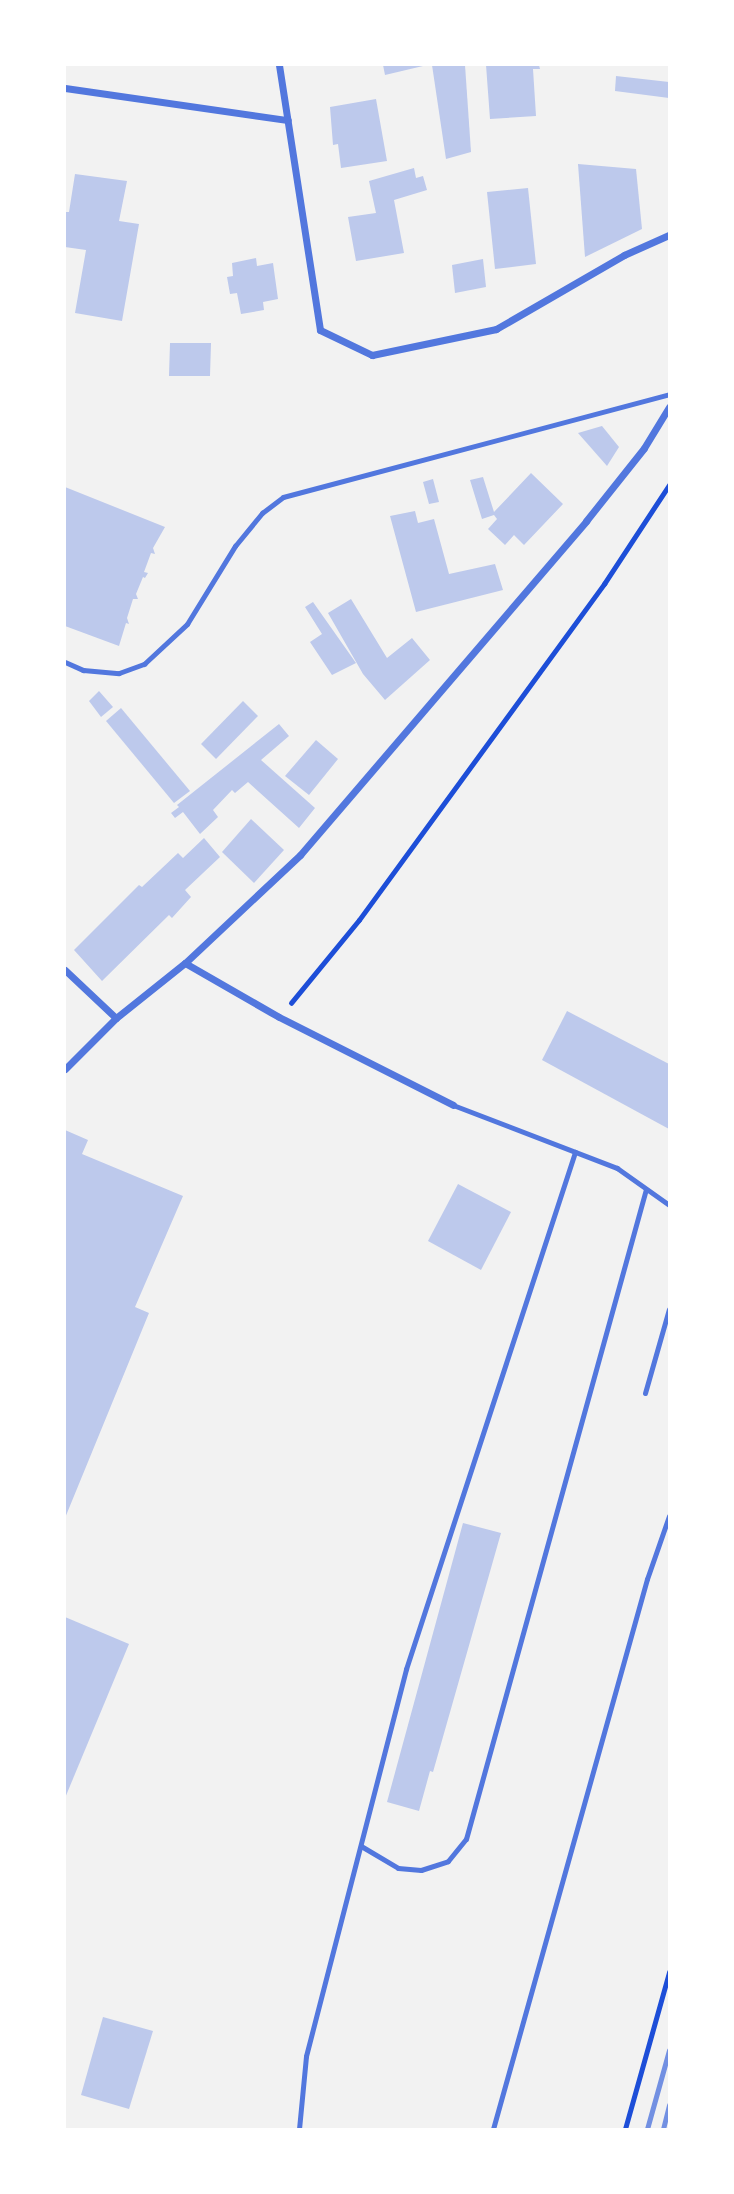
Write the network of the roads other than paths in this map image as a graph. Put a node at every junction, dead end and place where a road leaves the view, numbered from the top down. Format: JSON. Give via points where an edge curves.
{"nodes":[{"id":1,"x":279,"y":65,"type":"edge"},
{"id":2,"x":65,"y":88,"type":"edge"},
{"id":3,"x":288,"y":120,"type":"junction"},
{"id":4,"x":669,"y":235,"type":"edge"},
{"id":5,"x":669,"y":394,"type":"edge"},
{"id":6,"x":669,"y":407,"type":"edge"},
{"id":7,"x":65,"y":662,"type":"edge"},
{"id":8,"x":185,"y":963,"type":"junction"},
{"id":9,"x":65,"y":970,"type":"edge"},
{"id":10,"x":116,"y":1018,"type":"junction"},
{"id":11,"x":65,"y":1069,"type":"edge"},
{"id":12,"x":453,"y":1105,"type":"joint"},
{"id":13,"x":575,"y":1152,"type":"junction"},
{"id":14,"x":646,"y":1189,"type":"junction"},
{"id":15,"x":669,"y":1205,"type":"edge"},
{"id":16,"x":669,"y":1309,"type":"edge"},
{"id":17,"x":645,"y":1393,"type":"dead end"},
{"id":18,"x":669,"y":1516,"type":"edge"},
{"id":19,"x":361,"y":1846,"type":"junction"},
{"id":20,"x":299,"y":2129,"type":"edge"},
{"id":21,"x":493,"y":2129,"type":"edge"}],
"edges":[{"from":1,"to":3,"type":"street"},
{"from":2,"to":3,"type":"street"},
{"from":3,"to":4,"type":"street","via":[[320,330],[372,355],[496,329]]},
{"from":5,"to":7,"type":"lane","via":[[283,497],[262,513],[235,546],[187,624],[144,664],[119,673],[83,670]]},
{"from":6,"to":8,"type":"street","via":[[644,448],[586,521],[309,845]]},
{"from":8,"to":10,"type":"street"},
{"from":8,"to":12,"type":"street","via":[[279,1017]]},
{"from":9,"to":10,"type":"street"},
{"from":10,"to":11,"type":"street"},
{"from":12,"to":13,"type":"lane"},
{"from":13,"to":14,"type":"lane","via":[[617,1168]]},
{"from":13,"to":19,"type":"lane","via":[[406,1669]]},
{"from":14,"to":15,"type":"lane"},
{"from":14,"to":19,"type":"lane","via":[[466,1839],[447,1861],[421,1870],[398,1868]]},
{"from":16,"to":17,"type":"lane"},
{"from":18,"to":21,"type":"lane"},
{"from":19,"to":20,"type":"lane","via":[[306,2056]]}]}
